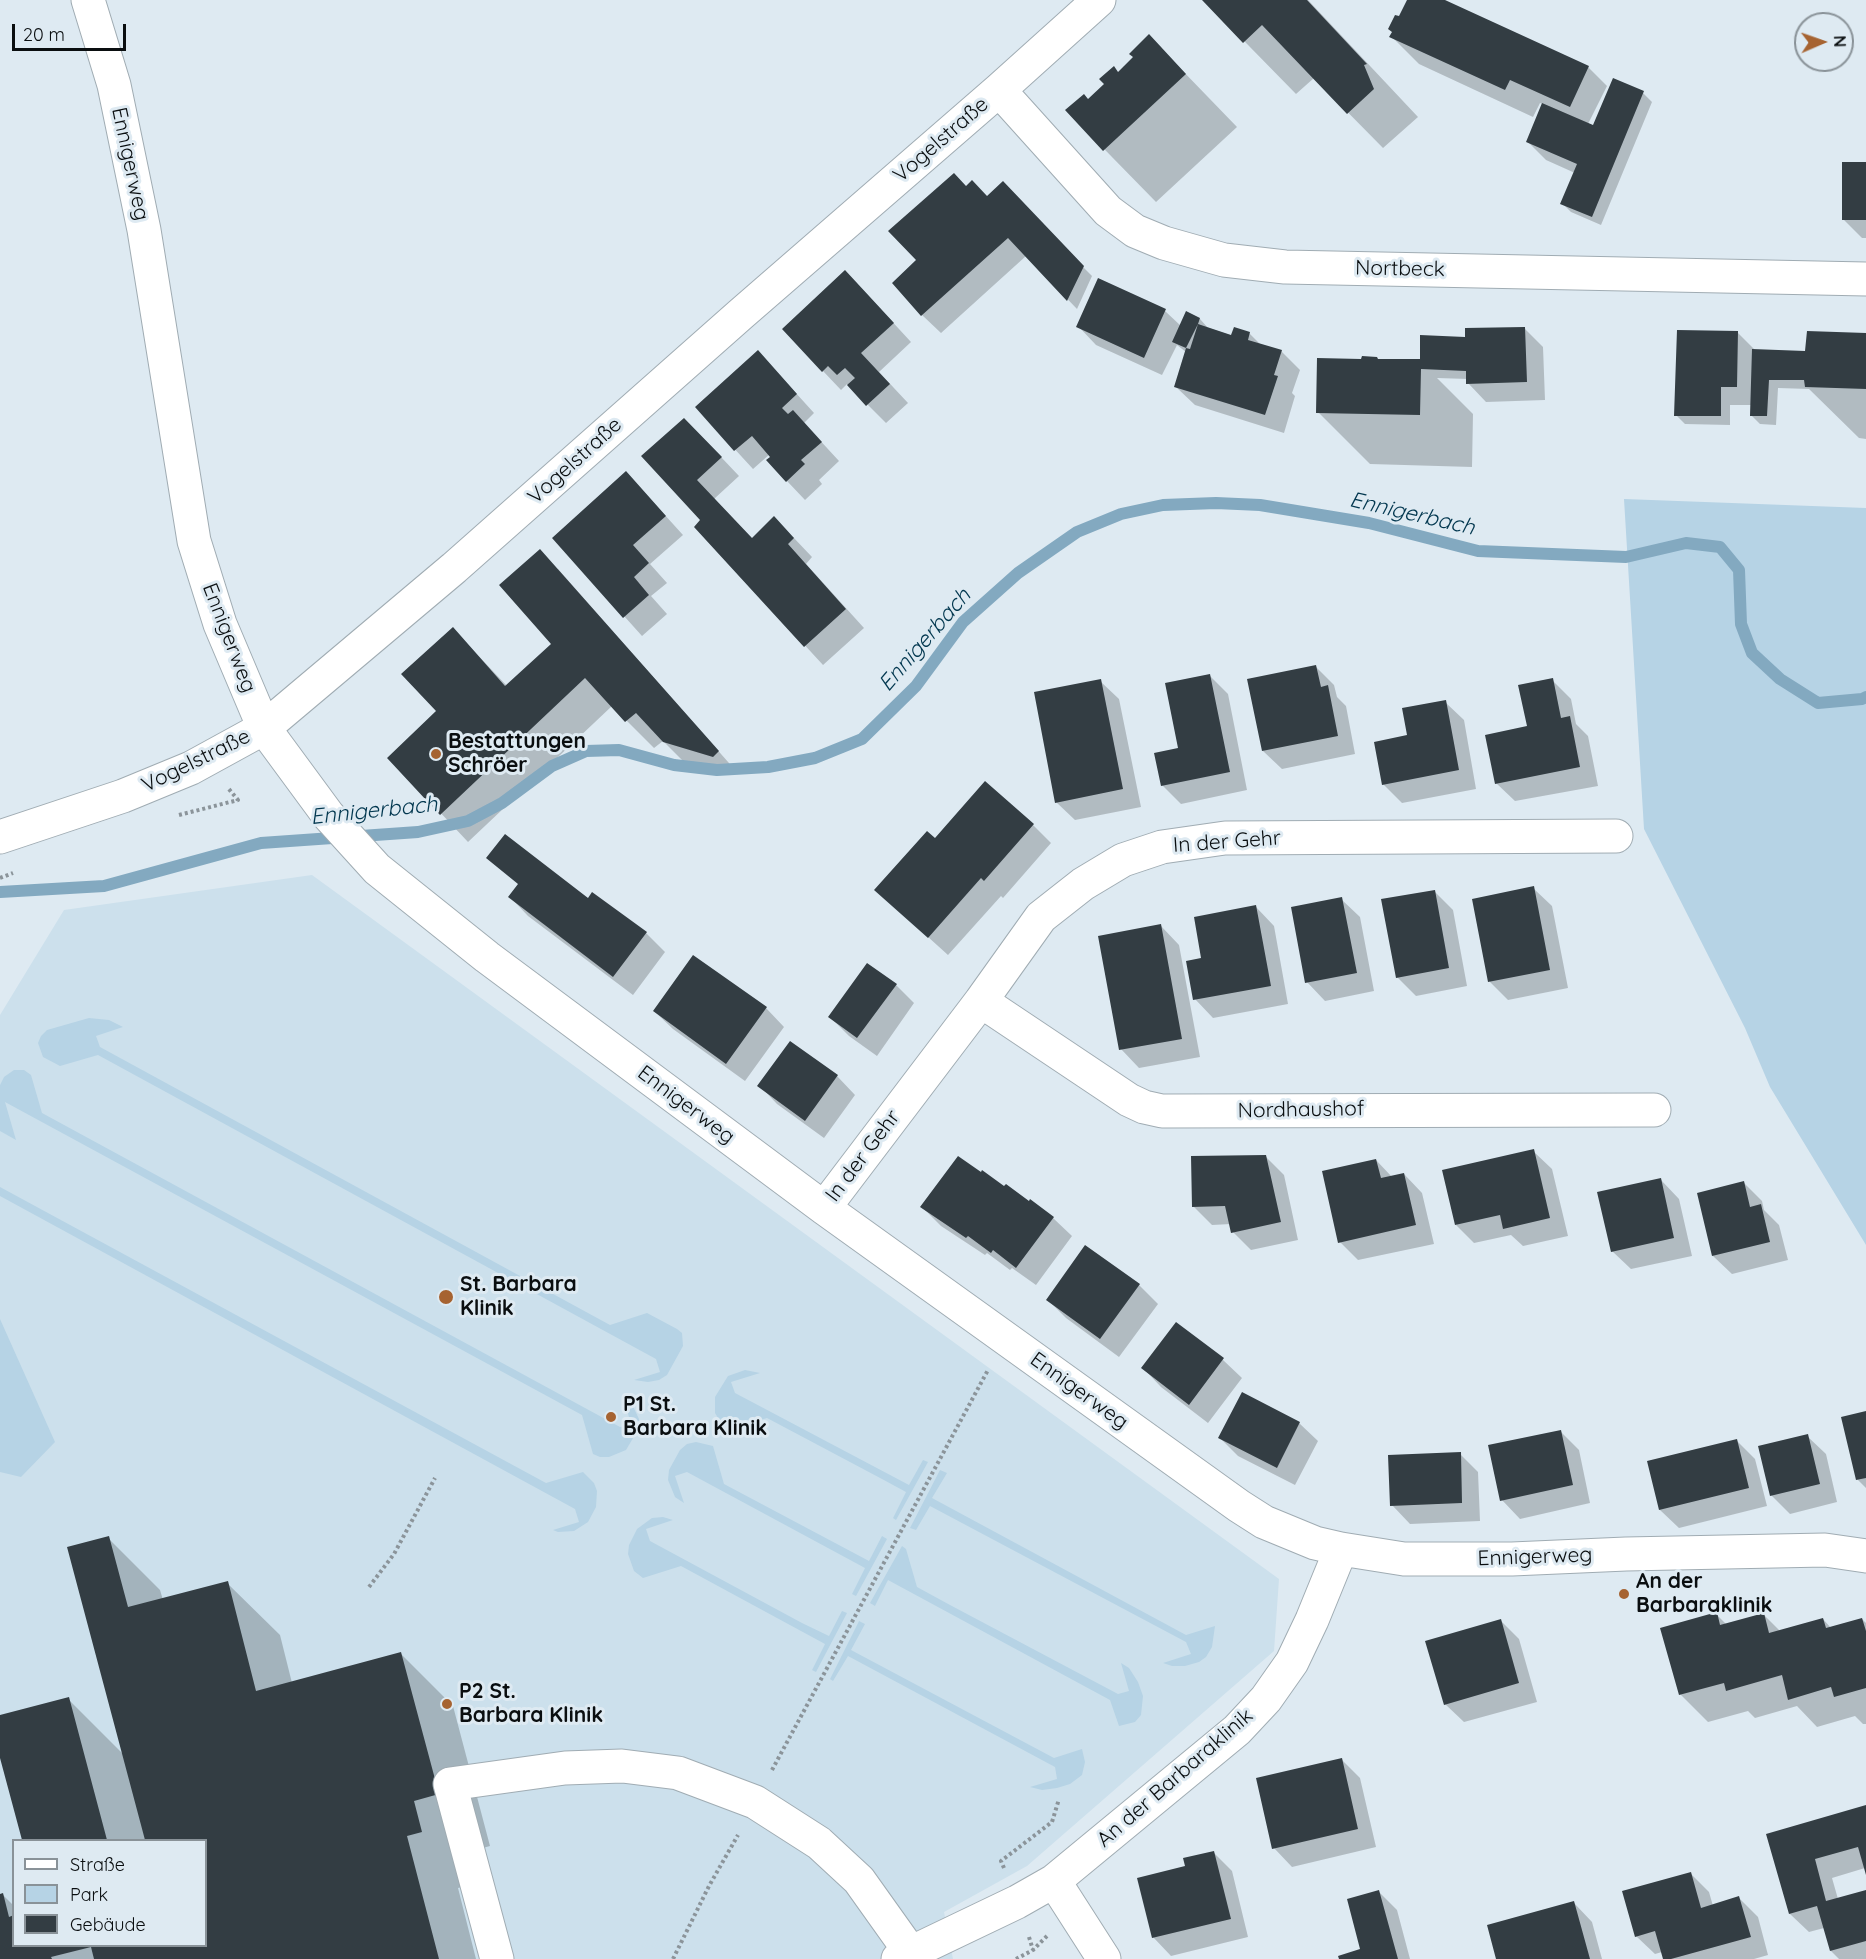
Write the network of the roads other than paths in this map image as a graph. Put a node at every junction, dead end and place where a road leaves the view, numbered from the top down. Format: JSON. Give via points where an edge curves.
{"nodes":[{"id":1,"x":88,"y":0,"type":"edge"},
{"id":2,"x":1099,"y":0,"type":"edge"},
{"id":3,"x":999,"y":90,"type":"junction"},
{"id":4,"x":1866,"y":279,"type":"edge"},
{"id":5,"x":264,"y":728,"type":"junction"},
{"id":6,"x":1616,"y":836,"type":"dead end"},
{"id":7,"x":0,"y":837,"type":"edge"},
{"id":8,"x":981,"y":1000,"type":"junction"},
{"id":9,"x":1654,"y":1110,"type":"dead end"},
{"id":10,"x":824,"y":1209,"type":"junction"},
{"id":11,"x":1341,"y":1549,"type":"junction"},
{"id":12,"x":1866,"y":1556,"type":"edge"},
{"id":13,"x":1054,"y":1881,"type":"junction"},
{"id":14,"x":904,"y":1956,"type":"edge"},
{"id":15,"x":497,"y":1959,"type":"edge"},
{"id":16,"x":1104,"y":1959,"type":"edge"}],
"edges":[{"from":1,"to":5,"type":"street","name":"Ennigerweg","via":[[114,85],[144,230],[194,541],[220,624]]},
{"from":2,"to":3,"type":"street","name":"Vogelstraße"},
{"from":3,"to":4,"type":"street","name":"Nortbeck","via":[[1108,211],[1135,231],[1224,260],[1285,267]]},
{"from":3,"to":5,"type":"street","name":"Vogelstraße","via":[[454,568]]},
{"from":5,"to":7,"type":"street","name":"Vogelstraße","via":[[191,768],[123,796]]},
{"from":5,"to":10,"type":"street","name":"Ennigerweg","via":[[328,815],[377,869],[487,957]]},
{"from":6,"to":8,"type":"street","name":"In der Gehr","via":[[1225,838],[1161,847],[1123,860],[1083,884],[1041,917]]},
{"from":8,"to":9,"type":"street","name":"Nordhaushof","via":[[1129,1101],[1162,1111]]},
{"from":8,"to":10,"type":"street","name":"In der Gehr"},
{"from":10,"to":11,"type":"street","name":"Ennigerweg","via":[[1239,1506],[1288,1532]]},
{"from":11,"to":12,"type":"street","name":"Ennigerweg","via":[[1404,1559],[1825,1550]]},
{"from":11,"to":13,"type":"street","name":"An der Barbaraklinik","via":[[1307,1632],[1266,1699],[1237,1730]]},
{"from":13,"to":14,"type":"street","name":"An der Barbaraklinik"},
{"from":13,"to":16,"type":"street"},
{"from":14,"to":15,"type":"street","via":[[859,1880],[819,1843],[755,1802],[678,1773],[622,1766],[565,1768],[450,1784]]}]}
